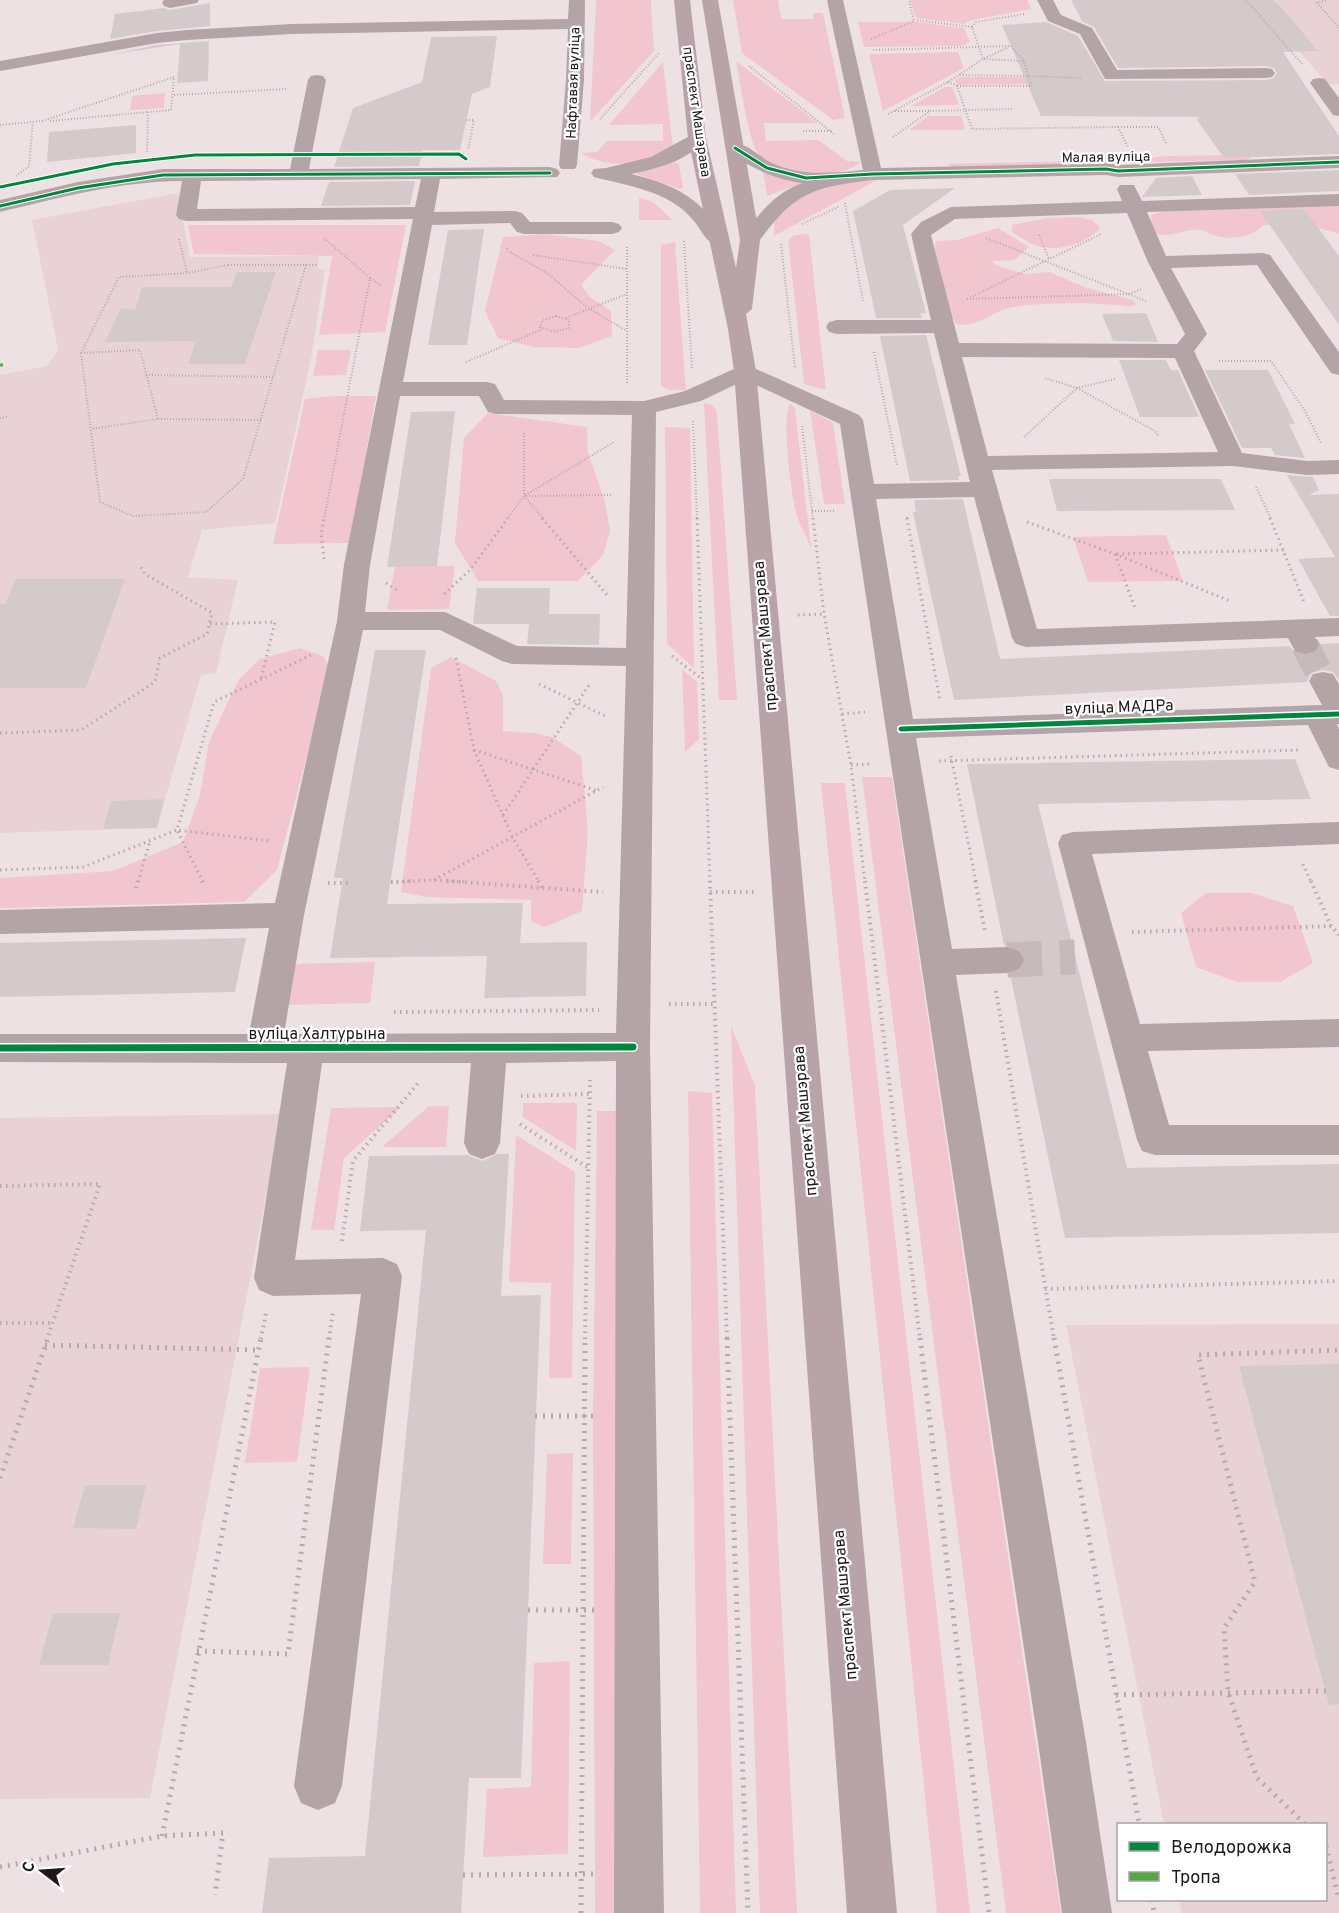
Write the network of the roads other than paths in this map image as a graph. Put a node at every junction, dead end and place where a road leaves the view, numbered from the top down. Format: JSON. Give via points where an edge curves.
{"nodes":[{"id":1,"x":191,"y":0,"type":"edge"},
{"id":2,"x":577,"y":0,"type":"edge"},
{"id":3,"x":681,"y":0,"type":"edge"},
{"id":4,"x":710,"y":0,"type":"edge"},
{"id":5,"x":835,"y":0,"type":"edge"},
{"id":6,"x":170,"y":3,"type":"dead end"},
{"id":7,"x":1048,"y":5,"type":"edge"},
{"id":8,"x":576,"y":24,"type":"junction"},
{"id":9,"x":0,"y":66,"type":"edge"},
{"id":10,"x":1266,"y":73,"type":"dead end"},
{"id":11,"x":1319,"y":83,"type":"road end"},
{"id":12,"x":316,"y":84,"type":"road end"},
{"id":13,"x":1339,"y":111,"type":"edge"},
{"id":14,"x":697,"y":138,"type":"junction"},
{"id":15,"x":735,"y":148,"type":"junction"},
{"id":16,"x":1339,"y":162,"type":"edge"},
{"id":17,"x":585,"y":171,"type":"junction"},
{"id":18,"x":1118,"y":171,"type":"junction"},
{"id":19,"x":432,"y":172,"type":"junction"},
{"id":20,"x":299,"y":173,"type":"junction"},
{"id":21,"x":193,"y":174,"type":"junction"},
{"id":22,"x":873,"y":174,"type":"junction"},
{"id":23,"x":835,"y":178,"type":"junction"},
{"id":24,"x":1339,"y":200,"type":"edge"},
{"id":25,"x":0,"y":206,"type":"edge"},
{"id":26,"x":1137,"y":211,"type":"junction"},
{"id":27,"x":424,"y":216,"type":"junction"},
{"id":28,"x":612,"y":228,"type":"dead end"},
{"id":29,"x":717,"y":239,"type":"junction"},
{"id":30,"x":750,"y":240,"type":"junction"},
{"id":31,"x":1162,"y":270,"type":"junction"},
{"id":32,"x":837,"y":327,"type":"dead end"},
{"id":33,"x":739,"y":329,"type":"junction"},
{"id":34,"x":947,"y":338,"type":"junction"},
{"id":35,"x":1177,"y":354,"type":"junction"},
{"id":36,"x":1339,"y":368,"type":"edge"},
{"id":37,"x":745,"y":371,"type":"junction"},
{"id":38,"x":390,"y":389,"type":"junction"},
{"id":39,"x":644,"y":408,"type":"junction"},
{"id":40,"x":1238,"y":459,"type":"junction"},
{"id":41,"x":1332,"y":459,"type":"edge"},
{"id":42,"x":979,"y":464,"type":"junction"},
{"id":43,"x":864,"y":492,"type":"junction"},
{"id":44,"x":987,"y":499,"type":"junction"},
{"id":45,"x":349,"y":630,"type":"junction"},
{"id":46,"x":1313,"y":632,"type":"edge"},
{"id":47,"x":624,"y":657,"type":"junction"},
{"id":48,"x":1323,"y":681,"type":"tunnel mouth"},
{"id":49,"x":1332,"y":713,"type":"edge"},
{"id":50,"x":903,"y":746,"type":"junction"},
{"id":51,"x":1336,"y":755,"type":"edge"},
{"id":52,"x":1339,"y":832,"type":"edge"},
{"id":53,"x":288,"y":915,"type":"junction"},
{"id":54,"x":0,"y":922,"type":"edge"},
{"id":55,"x":999,"y":960,"type":"tunnel mouth"},
{"id":56,"x":937,"y":963,"type":"junction"},
{"id":57,"x":1339,"y":1033,"type":"edge"},
{"id":58,"x":1127,"y":1038,"type":"junction"},
{"id":59,"x":633,"y":1047,"type":"junction"},
{"id":60,"x":0,"y":1048,"type":"edge"},
{"id":61,"x":264,"y":1048,"type":"junction"},
{"id":62,"x":306,"y":1048,"type":"junction"},
{"id":63,"x":490,"y":1049,"type":"junction"},
{"id":64,"x":1339,"y":1140,"type":"edge"},
{"id":65,"x":482,"y":1143,"type":"dead end"},
{"id":66,"x":318,"y":1786,"type":"dead end"},
{"id":67,"x":639,"y":1913,"type":"edge"},
{"id":68,"x":872,"y":1913,"type":"edge"},
{"id":69,"x":1087,"y":1913,"type":"edge"}],
"edges":[{"from":1,"to":6,"type":"street"},
{"from":2,"to":8,"type":"street","name":"Нафтавая вуліца"},
{"from":3,"to":14,"type":"main road","name":"праспект Машэрава"},
{"from":4,"to":15,"type":"main road","name":"праспект Машэрава"},
{"from":5,"to":22,"type":"street"},
{"from":7,"to":10,"type":"street","via":[[1054,18],[1086,30],[1111,75]]},
{"from":8,"to":9,"type":"street","via":[[291,29],[187,35]]},
{"from":8,"to":17,"type":"street","name":"Нафтавая вуліца","via":[[575,80]]},
{"from":11,"to":13,"type":"street"},
{"from":12,"to":20,"type":"street"},
{"from":14,"to":17,"type":"street","via":[[653,164]]},
{"from":14,"to":29,"type":"main road","name":"праспект Машэрава"},
{"from":15,"to":23,"type":"street","via":[[768,169],[804,177]]},
{"from":15,"to":30,"type":"main road","name":"праспект Машэрава"},
{"from":16,"to":18,"type":"street","name":"Малая вуліца"},
{"from":17,"to":19,"type":"street","via":[[556,168],[550,173]]},
{"from":17,"to":29,"type":"street","via":[[650,184],[674,195],[695,210]]},
{"from":18,"to":22,"type":"street","name":"Малая вуліца"},
{"from":18,"to":26,"type":"street"},
{"from":19,"to":20,"type":"street"},
{"from":19,"to":27,"type":"street"},
{"from":20,"to":21,"type":"street"},
{"from":21,"to":25,"type":"street","via":[[101,184]]},
{"from":21,"to":27,"type":"street","via":[[186,215]]},
{"from":22,"to":23,"type":"street","name":"Малая вуліца"},
{"from":23,"to":30,"type":"street","via":[[808,186],[779,202]]},
{"from":24,"to":26,"type":"street"},
{"from":26,"to":31,"type":"street"},
{"from":26,"to":34,"type":"street","via":[[951,213],[928,226],[921,234]]},
{"from":27,"to":28,"type":"street","via":[[515,217],[524,228]]},
{"from":27,"to":38,"type":"street"},
{"from":29,"to":33,"type":"main road","name":"праспект Машэрава"},
{"from":30,"to":33,"type":"main road","name":"праспект Машэрава"},
{"from":31,"to":35,"type":"street","via":[[1196,334]]},
{"from":31,"to":36,"type":"street","via":[[1263,259]]},
{"from":32,"to":34,"type":"street","via":[[869,327]]},
{"from":33,"to":37,"type":"main road","name":"праспект Машэрава"},
{"from":34,"to":35,"type":"street"},
{"from":34,"to":42,"type":"street"},
{"from":35,"to":40,"type":"street"},
{"from":37,"to":39,"type":"street","via":[[693,396]]},
{"from":37,"to":43,"type":"street","via":[[851,420]]},
{"from":37,"to":68,"type":"main road","name":"праспект Машэрава"},
{"from":38,"to":39,"type":"street","via":[[487,389],[496,407]]},
{"from":38,"to":45,"type":"street","via":[[357,565]]},
{"from":39,"to":47,"type":"street"},
{"from":40,"to":41,"type":"street","via":[[1307,468]]},
{"from":40,"to":42,"type":"street"},
{"from":42,"to":44,"type":"street"},
{"from":43,"to":44,"type":"street","via":[[902,491]]},
{"from":43,"to":50,"type":"street"},
{"from":44,"to":46,"type":"street","via":[[1026,639]]},
{"from":45,"to":47,"type":"street","via":[[427,615],[512,655]]},
{"from":45,"to":53,"type":"street"},
{"from":47,"to":59,"type":"street","via":[[635,1003]]},
{"from":48,"to":49,"type":"street"},
{"from":49,"to":50,"type":"street","name":"вуліца МАДРа","via":[[946,728]]},
{"from":49,"to":51,"type":"street"},
{"from":50,"to":56,"type":"street"},
{"from":52,"to":58,"type":"street","via":[[1073,843],[1092,949]]},
{"from":53,"to":54,"type":"street"},
{"from":53,"to":61,"type":"street"},
{"from":55,"to":56,"type":"street"},
{"from":56,"to":69,"type":"street"},
{"from":57,"to":58,"type":"street"},
{"from":58,"to":64,"type":"street","via":[[1155,1140]]},
{"from":59,"to":63,"type":"street","name":"вуліца Халтурына"},
{"from":59,"to":67,"type":"street"},
{"from":60,"to":61,"type":"street","name":"вуліца Халтурына"},
{"from":61,"to":62,"type":"street","name":"вуліца Халтурына"},
{"from":62,"to":63,"type":"street","name":"вуліца Халтурына"},
{"from":62,"to":66,"type":"street","via":[[273,1278],[383,1276]]},
{"from":63,"to":65,"type":"street"}]}
